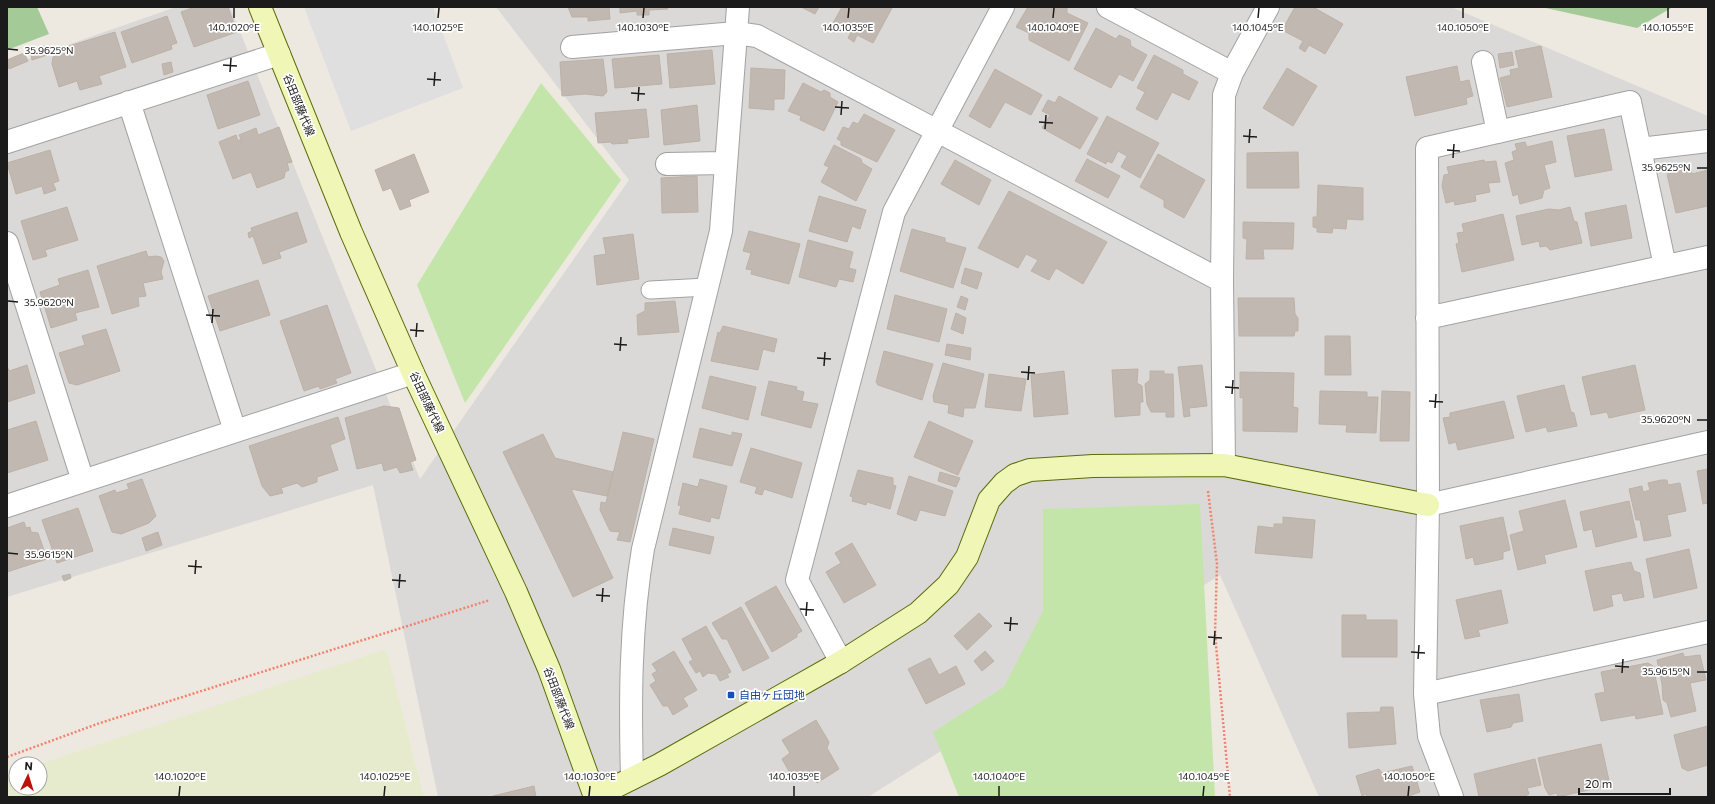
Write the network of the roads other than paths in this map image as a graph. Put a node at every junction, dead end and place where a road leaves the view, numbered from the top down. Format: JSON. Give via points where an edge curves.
{"nodes":[{"id":1,"x":260,"y":7,"type":"edge"},
{"id":2,"x":738,"y":7,"type":"edge"},
{"id":3,"x":1003,"y":7,"type":"edge"},
{"id":4,"x":1108,"y":7,"type":"edge"},
{"id":5,"x":1268,"y":7,"type":"edge"},
{"id":6,"x":736,"y":33,"type":"junction"},
{"id":7,"x":572,"y":47,"type":"dead end"},
{"id":8,"x":279,"y":54,"type":"junction"},
{"id":9,"x":1483,"y":62,"type":"dead end"},
{"id":10,"x":1232,"y":73,"type":"junction"},
{"id":11,"x":129,"y":102,"type":"junction"},
{"id":12,"x":938,"y":131,"type":"junction"},
{"id":13,"x":1498,"y":132,"type":"junction"},
{"id":14,"x":1708,"y":141,"type":"edge"},
{"id":15,"x":7,"y":142,"type":"edge"},
{"id":16,"x":1640,"y":149,"type":"junction"},
{"id":17,"x":725,"y":163,"type":"junction"},
{"id":18,"x":667,"y":164,"type":"dead end"},
{"id":19,"x":7,"y":243,"type":"edge"},
{"id":20,"x":1708,"y":257,"type":"edge"},
{"id":21,"x":1665,"y":266,"type":"junction"},
{"id":22,"x":1222,"y":281,"type":"junction"},
{"id":23,"x":707,"y":287,"type":"junction"},
{"id":24,"x":650,"y":290,"type":"dead end"},
{"id":25,"x":1427,"y":318,"type":"junction"},
{"id":26,"x":413,"y":373,"type":"junction"},
{"id":27,"x":235,"y":431,"type":"junction"},
{"id":28,"x":1708,"y":442,"type":"edge"},
{"id":29,"x":1217,"y":465,"type":"junction"},
{"id":30,"x":83,"y":481,"type":"junction"},
{"id":31,"x":1428,"y":505,"type":"junction"},
{"id":32,"x":7,"y":506,"type":"edge"},
{"id":33,"x":1708,"y":632,"type":"edge"},
{"id":34,"x":841,"y":662,"type":"junction"},
{"id":35,"x":1425,"y":694,"type":"junction"},
{"id":36,"x":632,"y":778,"type":"junction"},
{"id":37,"x":595,"y":797,"type":"edge"},
{"id":38,"x":1452,"y":797,"type":"edge"}],
"edges":[{"from":1,"to":8,"type":"street","name":"谷田部藤代線"},
{"from":2,"to":6,"type":"street"},
{"from":3,"to":12,"type":"street"},
{"from":4,"to":10,"type":"street"},
{"from":5,"to":10,"type":"street"},
{"from":6,"to":7,"type":"street"},
{"from":6,"to":12,"type":"street","via":[[757,36]]},
{"from":6,"to":17,"type":"street"},
{"from":8,"to":11,"type":"street"},
{"from":8,"to":26,"type":"street","name":"谷田部藤代線","via":[[351,232]]},
{"from":9,"to":13,"type":"street"},
{"from":10,"to":22,"type":"street","via":[[1224,95]]},
{"from":11,"to":15,"type":"street"},
{"from":11,"to":27,"type":"street"},
{"from":12,"to":22,"type":"street"},
{"from":12,"to":34,"type":"street","via":[[894,212],[797,580]]},
{"from":13,"to":16,"type":"street","via":[[1630,102]]},
{"from":13,"to":25,"type":"street","via":[[1427,148]]},
{"from":14,"to":16,"type":"street"},
{"from":16,"to":21,"type":"street"},
{"from":17,"to":18,"type":"street"},
{"from":17,"to":23,"type":"street","via":[[721,231]]},
{"from":19,"to":30,"type":"street"},
{"from":20,"to":21,"type":"street"},
{"from":21,"to":25,"type":"street"},
{"from":22,"to":29,"type":"street"},
{"from":23,"to":24,"type":"lane"},
{"from":23,"to":36,"type":"street","via":[[643,550],[636,591],[631,721]]},
{"from":25,"to":31,"type":"street"},
{"from":26,"to":27,"type":"street"},
{"from":26,"to":37,"type":"street","name":"谷田部藤代線","via":[[516,592],[549,669]]},
{"from":27,"to":30,"type":"street"},
{"from":28,"to":31,"type":"street"},
{"from":29,"to":31,"type":"street"},
{"from":29,"to":34,"type":"street","via":[[1093,466],[1030,470],[1015,475],[1004,483],[990,500],[967,556],[948,585],[918,613]]},
{"from":30,"to":32,"type":"street"},
{"from":31,"to":35,"type":"street"},
{"from":33,"to":35,"type":"street"},
{"from":34,"to":36,"type":"street"},
{"from":35,"to":38,"type":"street","via":[[1429,736]]},
{"from":36,"to":37,"type":"street"}]}
